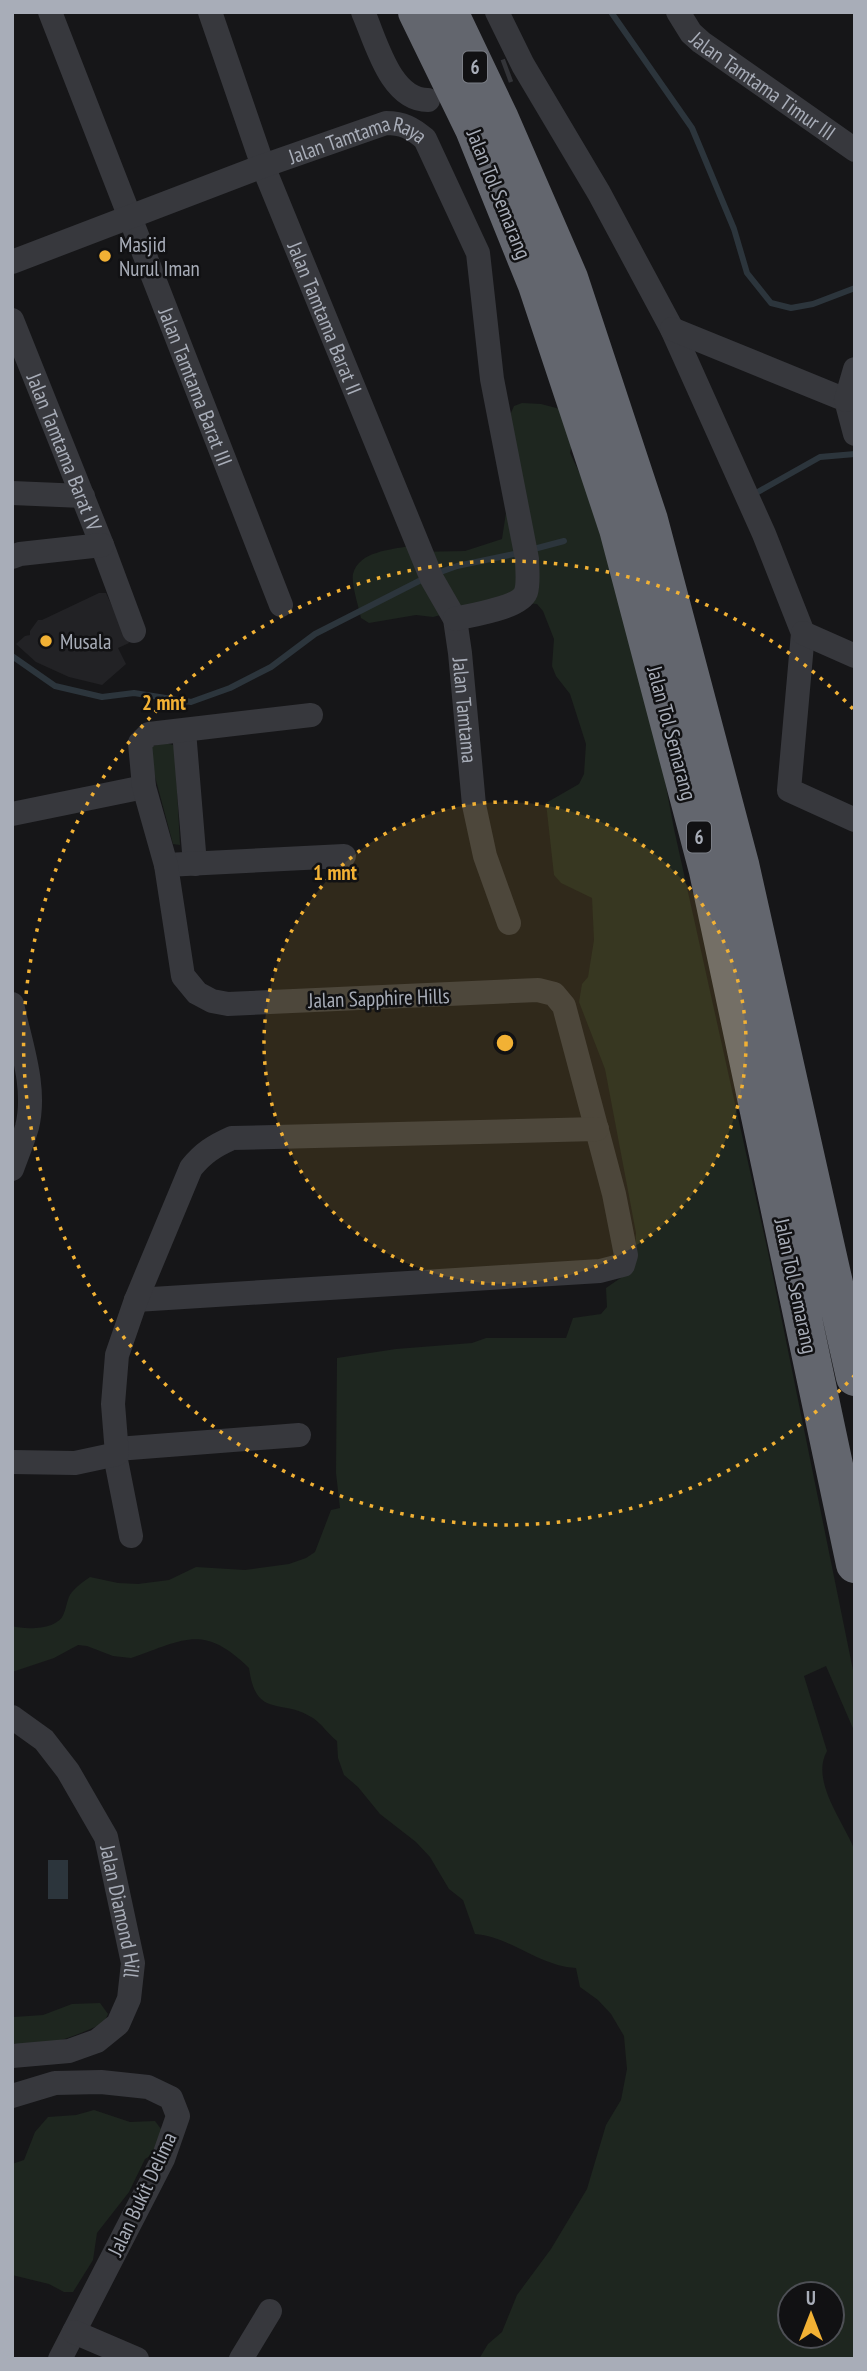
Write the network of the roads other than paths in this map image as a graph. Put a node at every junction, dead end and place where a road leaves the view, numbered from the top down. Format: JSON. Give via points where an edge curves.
{"nodes":[{"id":1,"x":50,"y":12,"type":"edge"},
{"id":2,"x":210,"y":12,"type":"edge"},
{"id":3,"x":363,"y":12,"type":"edge"},
{"id":4,"x":417,"y":12,"type":"edge"},
{"id":5,"x":449,"y":12,"type":"edge"},
{"id":6,"x":497,"y":12,"type":"edge"},
{"id":7,"x":678,"y":12,"type":"edge"},
{"id":8,"x":428,"y":100,"type":"dead end"},
{"id":9,"x":855,"y":150,"type":"edge"},
{"id":10,"x":263,"y":166,"type":"junction"},
{"id":11,"x":128,"y":218,"type":"junction"},
{"id":12,"x":12,"y":262,"type":"edge"},
{"id":13,"x":12,"y":320,"type":"edge"},
{"id":14,"x":672,"y":329,"type":"junction"},
{"id":15,"x":855,"y":369,"type":"edge"},
{"id":16,"x":846,"y":400,"type":"junction"},
{"id":17,"x":855,"y":434,"type":"edge"},
{"id":18,"x":12,"y":493,"type":"edge"},
{"id":19,"x":83,"y":496,"type":"junction"},
{"id":20,"x":103,"y":545,"type":"junction"},
{"id":21,"x":12,"y":557,"type":"edge"},
{"id":22,"x":281,"y":605,"type":"dead end"},
{"id":23,"x":454,"y":619,"type":"junction"},
{"id":24,"x":134,"y":631,"type":"dead end"},
{"id":25,"x":803,"y":633,"type":"junction"},
{"id":26,"x":855,"y":656,"type":"edge"},
{"id":27,"x":311,"y":715,"type":"dead end"},
{"id":28,"x":184,"y":731,"type":"junction"},
{"id":29,"x":144,"y":787,"type":"junction"},
{"id":30,"x":12,"y":814,"type":"edge"},
{"id":31,"x":855,"y":820,"type":"edge"},
{"id":32,"x":344,"y":856,"type":"dead end"},
{"id":33,"x":195,"y":864,"type":"junction"},
{"id":34,"x":166,"y":865,"type":"junction"},
{"id":35,"x":509,"y":923,"type":"dead end"},
{"id":36,"x":12,"y":1004,"type":"edge"},
{"id":37,"x":597,"y":1129,"type":"junction"},
{"id":38,"x":12,"y":1169,"type":"edge"},
{"id":39,"x":136,"y":1300,"type":"junction"},
{"id":40,"x":855,"y":1377,"type":"edge"},
{"id":41,"x":299,"y":1435,"type":"dead end"},
{"id":42,"x":116,"y":1452,"type":"junction"},
{"id":43,"x":12,"y":1462,"type":"edge"},
{"id":44,"x":131,"y":1536,"type":"dead end"},
{"id":45,"x":855,"y":1564,"type":"edge"},
{"id":46,"x":12,"y":1717,"type":"edge"},
{"id":47,"x":12,"y":2056,"type":"edge"},
{"id":48,"x":12,"y":2096,"type":"edge"},
{"id":49,"x":270,"y":2311,"type":"dead end"},
{"id":50,"x":74,"y":2332,"type":"junction"},
{"id":51,"x":60,"y":2359,"type":"edge"},
{"id":52,"x":137,"y":2359,"type":"edge"},
{"id":53,"x":241,"y":2359,"type":"edge"}],
"edges":[{"from":1,"to":11,"type":"street","name":"Jalan Tamtama Barat III"},
{"from":2,"to":10,"type":"street","name":"Jalan Tamtama Barat II"},
{"from":3,"to":8,"type":"street","via":[[392,79],[409,96]]},
{"from":4,"to":45,"type":"highway","name":"Jalan Tol Semarang","number":"6","via":[[474,129],[537,285],[618,529],[708,871]]},
{"from":5,"to":40,"type":"highway","name":"Jalan Tol Semarang","number":"6","via":[[569,278],[649,520],[740,864]]},
{"from":6,"to":14,"type":"street","via":[[516,67],[599,194]]},
{"from":7,"to":9,"type":"street","name":"Jalan Tamtama Timur III","via":[[701,42]]},
{"from":10,"to":11,"type":"street","name":"Jalan Tamtama Raya"},
{"from":10,"to":23,"type":"street","name":"Jalan Tamtama Barat II","via":[[431,576]]},
{"from":10,"to":23,"type":"street","name":"Jalan Tamtama Raya","via":[[386,123],[412,127],[425,139],[478,253],[492,379],[528,580],[517,603]]},
{"from":11,"to":12,"type":"street","name":"Jalan Tamtama Raya"},
{"from":11,"to":22,"type":"street","name":"Jalan Tamtama Barat III"},
{"from":13,"to":19,"type":"street","name":"Jalan Tamtama Barat IV"},
{"from":14,"to":16,"type":"street"},
{"from":14,"to":25,"type":"street"},
{"from":15,"to":16,"type":"street"},
{"from":16,"to":17,"type":"street"},
{"from":18,"to":19,"type":"street"},
{"from":19,"to":20,"type":"street","name":"Jalan Tamtama Barat IV"},
{"from":20,"to":21,"type":"street","name":"Jalan Tamtama Barat IV"},
{"from":20,"to":24,"type":"street","name":"Jalan Tamtama Barat IV"},
{"from":23,"to":35,"type":"street","name":"Jalan Tamtama","via":[[474,805],[485,856]]},
{"from":25,"to":26,"type":"street"},
{"from":25,"to":31,"type":"street","via":[[788,787],[791,793]]},
{"from":27,"to":28,"type":"street","name":"Jalan Sapphire Hills"},
{"from":28,"to":29,"type":"street","name":"Jalan Sapphire Hills","via":[[149,734],[142,739]]},
{"from":28,"to":33,"type":"street"},
{"from":29,"to":30,"type":"street"},
{"from":29,"to":34,"type":"street","name":"Jalan Sapphire Hills"},
{"from":32,"to":33,"type":"street"},
{"from":33,"to":34,"type":"street"},
{"from":34,"to":37,"type":"street","name":"Jalan Sapphire Hills","via":[[183,976],[197,993],[228,1004],[538,990],[554,994],[564,1006]]},
{"from":36,"to":38,"type":"street","via":[[27,1065],[29,1104],[27,1126]]},
{"from":37,"to":39,"type":"street","via":[[232,1138],[204,1153],[191,1168]]},
{"from":37,"to":39,"type":"street","name":"Jalan Sapphire Hills","via":[[626,1255],[623,1265],[614,1269]]},
{"from":39,"to":42,"type":"street","via":[[117,1355]]},
{"from":41,"to":42,"type":"street"},
{"from":42,"to":43,"type":"street","via":[[75,1463]]},
{"from":42,"to":44,"type":"street"},
{"from":46,"to":47,"type":"street","name":"Jalan Diamond Hill","via":[[44,1740],[68,1771],[106,1837],[134,1963],[129,1999],[118,2024],[97,2041],[69,2051]]},
{"from":48,"to":50,"type":"street","name":"Jalan Bukit Delima","via":[[55,2083],[148,2087],[171,2098],[178,2116],[163,2159]]},
{"from":49,"to":53,"type":"street"},
{"from":50,"to":51,"type":"street","name":"Jalan Bukit Delima"},
{"from":50,"to":52,"type":"street"}]}
